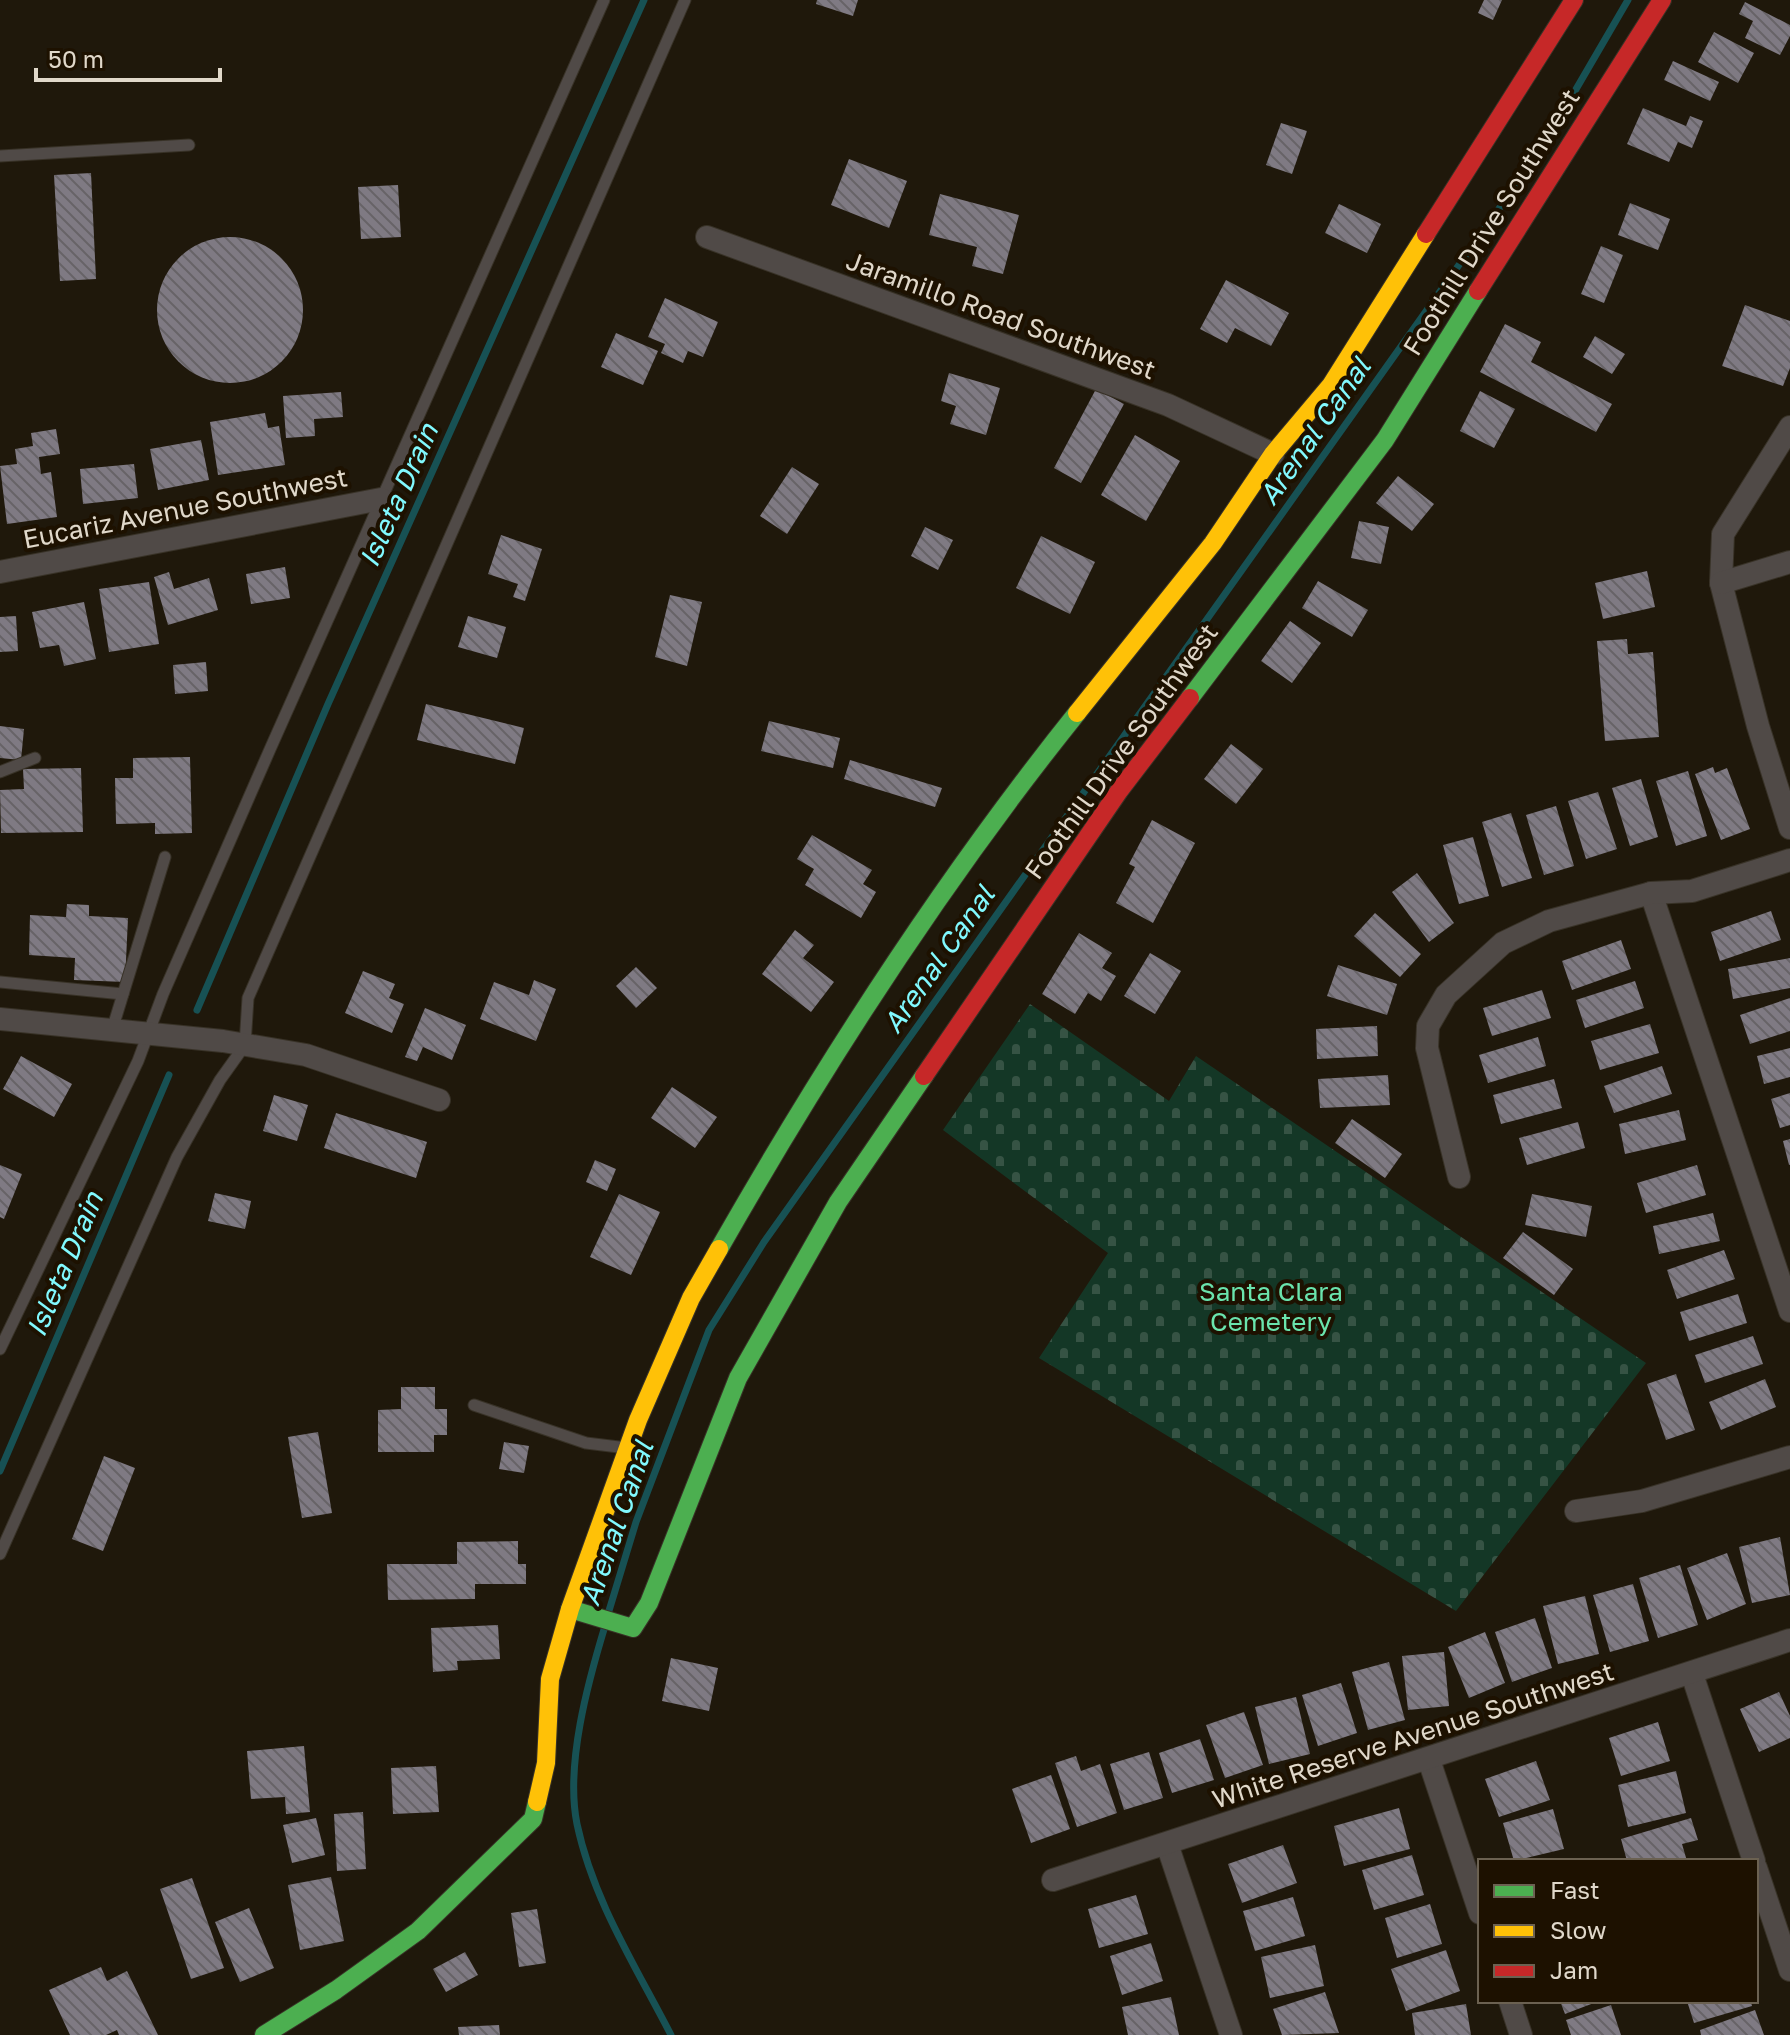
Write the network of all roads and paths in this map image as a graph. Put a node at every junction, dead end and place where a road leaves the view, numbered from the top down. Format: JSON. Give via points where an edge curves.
{"nodes":[{"id":1,"x":604,"y":0,"type":"edge"},
{"id":2,"x":685,"y":0,"type":"edge"},
{"id":3,"x":1574,"y":0,"type":"edge"},
{"id":4,"x":1662,"y":0,"type":"edge"},
{"id":5,"x":189,"y":145,"type":"dead end"},
{"id":6,"x":0,"y":156,"type":"edge"},
{"id":7,"x":707,"y":237,"type":"dead end"},
{"id":8,"x":1790,"y":427,"type":"edge"},
{"id":9,"x":1273,"y":454,"type":"junction"},
{"id":10,"x":381,"y":499,"type":"junction"},
{"id":11,"x":1790,"y":562,"type":"edge"},
{"id":12,"x":0,"y":572,"type":"edge"},
{"id":13,"x":1721,"y":583,"type":"junction"},
{"id":14,"x":35,"y":758,"type":"dead end"},
{"id":15,"x":0,"y":772,"type":"edge"},
{"id":16,"x":1790,"y":828,"type":"edge"},
{"id":17,"x":165,"y":857,"type":"dead end"},
{"id":18,"x":1790,"y":860,"type":"edge"},
{"id":19,"x":1651,"y":893,"type":"junction"},
{"id":20,"x":0,"y":982,"type":"edge"},
{"id":21,"x":123,"y":994,"type":"junction"},
{"id":22,"x":0,"y":1019,"type":"edge"},
{"id":23,"x":112,"y":1030,"type":"junction"},
{"id":24,"x":148,"y":1034,"type":"junction"},
{"id":25,"x":245,"y":1045,"type":"junction"},
{"id":26,"x":439,"y":1100,"type":"dead end"},
{"id":27,"x":1459,"y":1177,"type":"dead end"},
{"id":28,"x":1790,"y":1311,"type":"edge"},
{"id":29,"x":0,"y":1349,"type":"edge"},
{"id":30,"x":474,"y":1405,"type":"dead end"},
{"id":31,"x":627,"y":1448,"type":"junction"},
{"id":32,"x":1790,"y":1457,"type":"edge"},
{"id":33,"x":1576,"y":1511,"type":"dead end"},
{"id":34,"x":0,"y":1554,"type":"edge"},
{"id":35,"x":576,"y":1610,"type":"junction"},
{"id":36,"x":1790,"y":1640,"type":"edge"},
{"id":37,"x":1692,"y":1674,"type":"junction"},
{"id":38,"x":1429,"y":1760,"type":"junction"},
{"id":39,"x":1167,"y":1844,"type":"junction"},
{"id":40,"x":1753,"y":1859,"type":"edge"},
{"id":41,"x":1758,"y":1874,"type":"edge"},
{"id":42,"x":1053,"y":1880,"type":"dead end"},
{"id":43,"x":1478,"y":1907,"type":"edge"},
{"id":44,"x":1790,"y":1970,"type":"edge"},
{"id":45,"x":1511,"y":2003,"type":"edge"},
{"id":46,"x":264,"y":2035,"type":"edge"},
{"id":47,"x":1231,"y":2035,"type":"edge"},
{"id":48,"x":1521,"y":2035,"type":"edge"}],
"edges":[{"from":1,"to":10,"type":"lane"},
{"from":2,"to":25,"type":"lane","via":[[248,998]]},
{"from":3,"to":9,"type":"street","name":"Foothill Drive Southwest","via":[[1339,372]]},
{"from":4,"to":35,"type":"street","name":"Foothill Drive Southwest","via":[[1385,440],[1119,791],[838,1202],[738,1378],[649,1603],[633,1628]]},
{"from":5,"to":6,"type":"lane"},
{"from":7,"to":9,"type":"street","name":"Jaramillo Road Southwest","via":[[1168,405]]},
{"from":8,"to":13,"type":"street","via":[[1723,534]]},
{"from":9,"to":31,"type":"street","name":"Foothill Drive Southwest","via":[[1213,543],[1067,725],[956,875],[788,1128],[691,1298]]},
{"from":10,"to":12,"type":"street","name":"Eucariz Avenue Southwest"},
{"from":10,"to":24,"type":"lane"},
{"from":11,"to":13,"type":"street"},
{"from":13,"to":16,"type":"street"},
{"from":14,"to":15,"type":"lane"},
{"from":17,"to":21,"type":"lane"},
{"from":18,"to":19,"type":"street","via":[[1692,891]]},
{"from":19,"to":27,"type":"street","via":[[1549,921],[1503,943],[1446,995],[1428,1026],[1427,1048]]},
{"from":19,"to":28,"type":"street"},
{"from":20,"to":21,"type":"lane"},
{"from":21,"to":23,"type":"lane"},
{"from":22,"to":23,"type":"street"},
{"from":23,"to":24,"type":"street"},
{"from":24,"to":25,"type":"street"},
{"from":24,"to":29,"type":"lane"},
{"from":25,"to":26,"type":"street","via":[[306,1055]]},
{"from":25,"to":34,"type":"lane","via":[[177,1157]]},
{"from":30,"to":31,"type":"lane","via":[[586,1443]]},
{"from":31,"to":35,"type":"street","name":"Foothill Drive Southwest"},
{"from":32,"to":33,"type":"street","via":[[1642,1501]]},
{"from":35,"to":46,"type":"street","name":"Foothill Drive Southwest","via":[[550,1679],[546,1763],[533,1819],[418,1931]]},
{"from":36,"to":37,"type":"street","name":"White Reserve Avenue Southwest"},
{"from":37,"to":38,"type":"street","name":"White Reserve Avenue Southwest"},
{"from":37,"to":40,"type":"street"},
{"from":38,"to":39,"type":"street","name":"White Reserve Avenue Southwest"},
{"from":38,"to":43,"type":"street"},
{"from":39,"to":42,"type":"street","name":"White Reserve Avenue Southwest"},
{"from":39,"to":47,"type":"street"},
{"from":41,"to":44,"type":"street"},
{"from":45,"to":48,"type":"street"}]}
